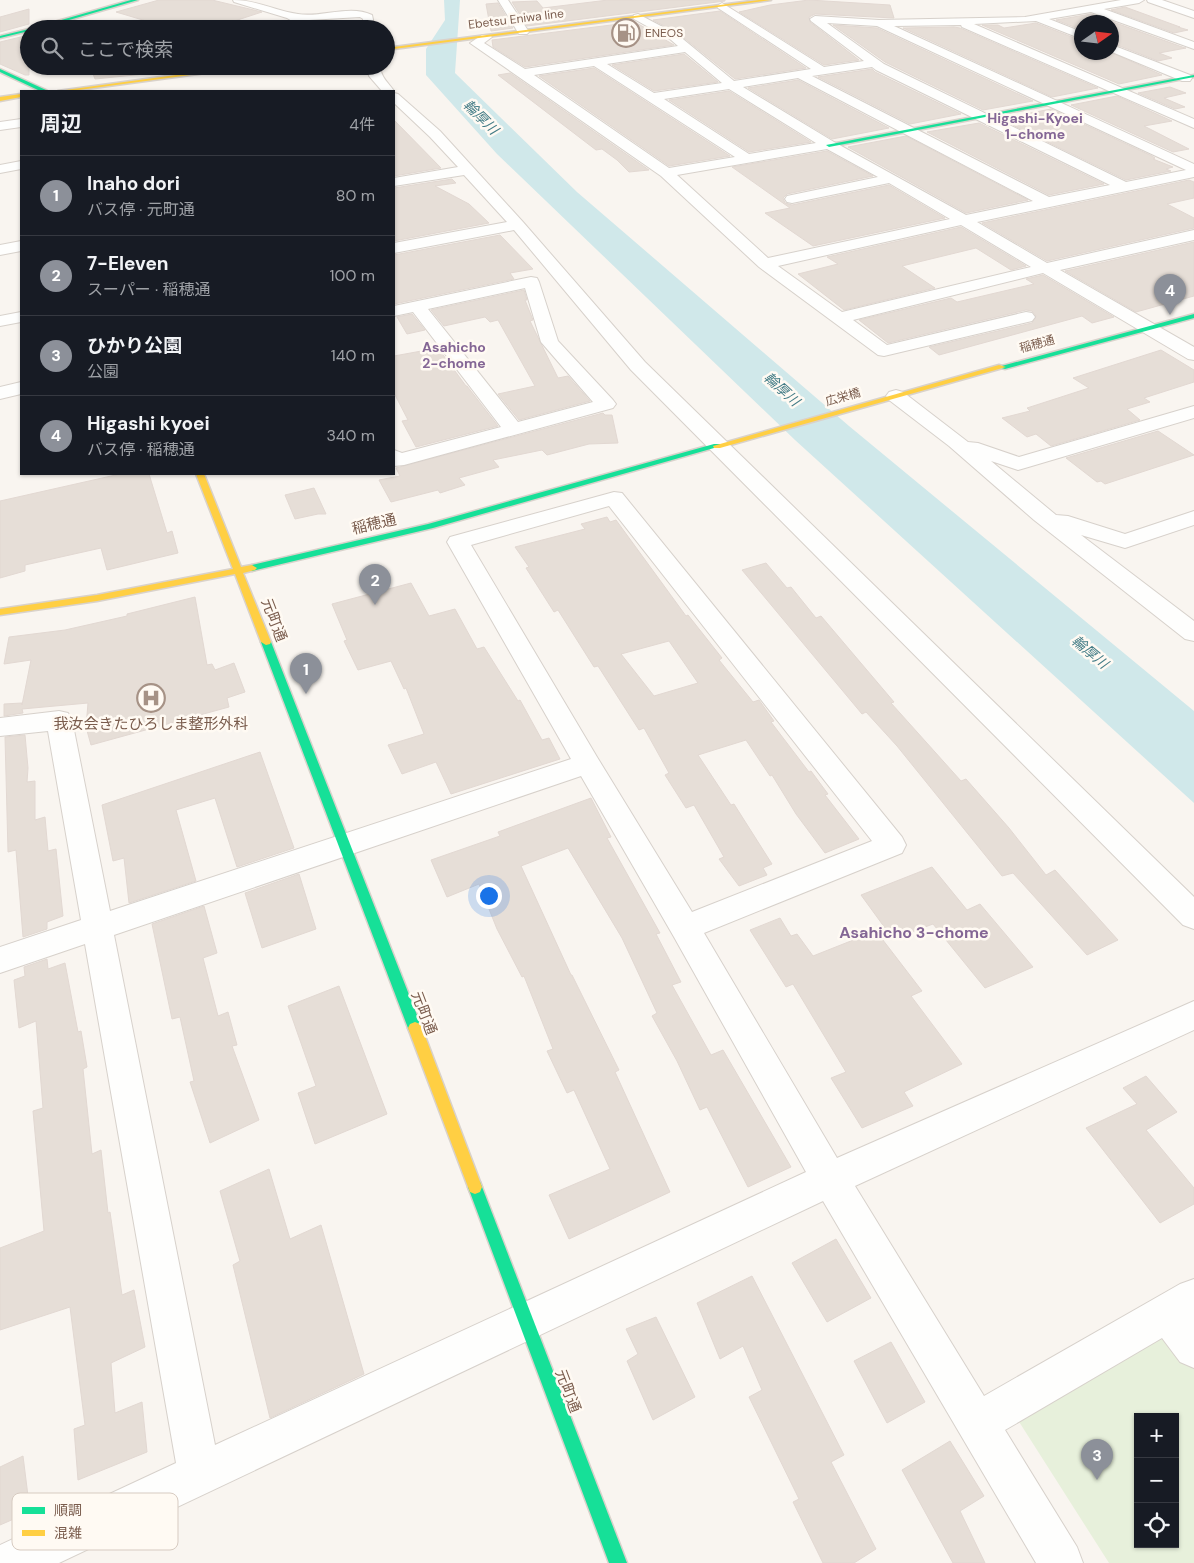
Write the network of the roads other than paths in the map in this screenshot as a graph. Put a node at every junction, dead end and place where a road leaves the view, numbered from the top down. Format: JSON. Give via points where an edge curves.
{"nodes":[{"id":1,"x":136,"y":0,"type":"edge"},
{"id":2,"x":238,"y":0,"type":"edge"},
{"id":3,"x":503,"y":0,"type":"edge"},
{"id":4,"x":769,"y":0,"type":"edge"},
{"id":5,"x":1138,"y":0,"type":"edge"},
{"id":6,"x":1152,"y":0,"type":"edge"},
{"id":7,"x":737,"y":2,"type":"edge"},
{"id":8,"x":722,"y":6,"type":"junction"},
{"id":9,"x":1092,"y":8,"type":"junction"},
{"id":10,"x":1194,"y":15,"type":"edge"},
{"id":11,"x":638,"y":17,"type":"junction"},
{"id":12,"x":1037,"y":18,"type":"junction"},
{"id":13,"x":63,"y":20,"type":"edge"},
{"id":14,"x":368,"y":20,"type":"edge"},
{"id":15,"x":958,"y":22,"type":"junction"},
{"id":16,"x":879,"y":23,"type":"junction"},
{"id":17,"x":20,"y":32,"type":"edge"},
{"id":18,"x":523,"y":32,"type":"junction"},
{"id":19,"x":1074,"y":33,"type":"edge"},
{"id":20,"x":0,"y":37,"type":"edge"},
{"id":21,"x":481,"y":37,"type":"junction"},
{"id":22,"x":1194,"y":46,"type":"edge"},
{"id":23,"x":395,"y":48,"type":"edge"},
{"id":24,"x":686,"y":48,"type":"junction"},
{"id":25,"x":1119,"y":51,"type":"edge"},
{"id":26,"x":597,"y":62,"type":"junction"},
{"id":27,"x":874,"y":63,"type":"junction"},
{"id":28,"x":0,"y":70,"type":"edge"},
{"id":29,"x":822,"y":71,"type":"junction"},
{"id":30,"x":523,"y":73,"type":"junction"},
{"id":31,"x":185,"y":75,"type":"edge"},
{"id":32,"x":375,"y":75,"type":"edge"},
{"id":33,"x":801,"y":75,"type":"junction"},
{"id":34,"x":1190,"y":77,"type":"edge"},
{"id":35,"x":5,"y":86,"type":"dead end"},
{"id":36,"x":733,"y":86,"type":"junction"},
{"id":37,"x":42,"y":90,"type":"edge"},
{"id":38,"x":69,"y":90,"type":"edge"},
{"id":39,"x":387,"y":90,"type":"edge"},
{"id":40,"x":1116,"y":90,"type":"junction"},
{"id":41,"x":20,"y":94,"type":"edge"},
{"id":42,"x":20,"y":95,"type":"edge"},
{"id":43,"x":655,"y":98,"type":"junction"},
{"id":44,"x":0,"y":99,"type":"edge"},
{"id":45,"x":1050,"y":103,"type":"junction"},
{"id":46,"x":398,"y":104,"type":"edge"},
{"id":47,"x":1194,"y":112,"type":"edge"},
{"id":48,"x":1175,"y":116,"type":"junction"},
{"id":49,"x":978,"y":117,"type":"junction"},
{"id":50,"x":20,"y":124,"type":"edge"},
{"id":51,"x":1194,"y":124,"type":"edge"},
{"id":52,"x":0,"y":126,"type":"edge"},
{"id":53,"x":906,"y":130,"type":"junction"},
{"id":54,"x":829,"y":145,"type":"junction"},
{"id":55,"x":747,"y":159,"type":"junction"},
{"id":56,"x":20,"y":166,"type":"edge"},
{"id":57,"x":0,"y":169,"type":"edge"},
{"id":58,"x":1194,"y":169,"type":"edge"},
{"id":59,"x":466,"y":170,"type":"junction"},
{"id":60,"x":666,"y":173,"type":"junction"},
{"id":61,"x":1190,"y":177,"type":"edge"},
{"id":62,"x":891,"y":178,"type":"junction"},
{"id":63,"x":395,"y":182,"type":"edge"},
{"id":64,"x":1123,"y":186,"type":"junction"},
{"id":65,"x":792,"y":199,"type":"dead end"},
{"id":66,"x":1047,"y":202,"type":"junction"},
{"id":67,"x":963,"y":220,"type":"junction"},
{"id":68,"x":518,"y":225,"type":"junction"},
{"id":69,"x":1194,"y":235,"type":"edge"},
{"id":70,"x":20,"y":246,"type":"edge"},
{"id":71,"x":395,"y":248,"type":"edge"},
{"id":72,"x":0,"y":250,"type":"edge"},
{"id":73,"x":765,"y":264,"type":"junction"},
{"id":74,"x":1045,"y":268,"type":"junction"},
{"id":75,"x":417,"y":306,"type":"junction"},
{"id":76,"x":395,"y":311,"type":"edge"},
{"id":77,"x":1194,"y":316,"type":"edge"},
{"id":78,"x":20,"y":317,"type":"edge"},
{"id":79,"x":1026,"y":317,"type":"dead end"},
{"id":80,"x":840,"y":318,"type":"junction"},
{"id":81,"x":0,"y":321,"type":"edge"},
{"id":82,"x":1149,"y":328,"type":"junction"},
{"id":83,"x":1194,"y":355,"type":"edge"},
{"id":84,"x":20,"y":388,"type":"edge"},
{"id":85,"x":0,"y":393,"type":"edge"},
{"id":86,"x":892,"y":397,"type":"junction"},
{"id":87,"x":1194,"y":412,"type":"edge"},
{"id":88,"x":512,"y":430,"type":"junction"},
{"id":89,"x":748,"y":437,"type":"joint"},
{"id":90,"x":956,"y":442,"type":"junction"},
{"id":91,"x":718,"y":445,"type":"junction"},
{"id":92,"x":395,"y":458,"type":"edge"},
{"id":93,"x":200,"y":475,"type":"edge"},
{"id":94,"x":1042,"y":515,"type":"junction"},
{"id":95,"x":1194,"y":518,"type":"edge"},
{"id":96,"x":238,"y":571,"type":"junction"},
{"id":97,"x":0,"y":612,"type":"edge"},
{"id":98,"x":1194,"y":633,"type":"edge"},
{"id":99,"x":0,"y":727,"type":"edge"},
{"id":100,"x":587,"y":764,"type":"junction"},
{"id":101,"x":345,"y":845,"type":"junction"},
{"id":102,"x":1194,"y":916,"type":"edge"},
{"id":103,"x":97,"y":928,"type":"junction"},
{"id":104,"x":685,"y":928,"type":"junction"},
{"id":105,"x":0,"y":960,"type":"edge"},
{"id":106,"x":1194,"y":1015,"type":"edge"},
{"id":107,"x":830,"y":1179,"type":"junction"},
{"id":108,"x":1181,"y":1305,"type":"edge"},
{"id":109,"x":525,"y":1321,"type":"junction"},
{"id":110,"x":1194,"y":1348,"type":"edge"},
{"id":111,"x":978,"y":1423,"type":"junction"},
{"id":112,"x":199,"y":1475,"type":"junction"},
{"id":113,"x":160,"y":1493,"type":"edge"},
{"id":114,"x":38,"y":1550,"type":"edge"},
{"id":115,"x":10,"y":1563,"type":"edge"},
{"id":116,"x":618,"y":1563,"type":"edge"},
{"id":117,"x":1061,"y":1563,"type":"edge"}],
"edges":[{"from":1,"to":13,"type":"street"},
{"from":2,"to":14,"type":"street","via":[[294,17],[362,14]]},
{"from":3,"to":18,"type":"street"},
{"from":4,"to":7,"type":"street","name":"Ebetsu Eniwa line"},
{"from":5,"to":9,"type":"street"},
{"from":6,"to":10,"type":"street"},
{"from":7,"to":8,"type":"street","name":"Ebetsu Eniwa line"},
{"from":8,"to":11,"type":"street","name":"Ebetsu Eniwa line"},
{"from":8,"to":29,"type":"street"},
{"from":9,"to":12,"type":"street"},
{"from":9,"to":22,"type":"street"},
{"from":11,"to":18,"type":"street","name":"Ebetsu Eniwa line"},
{"from":11,"to":24,"type":"street","via":[[674,37]]},
{"from":12,"to":15,"type":"street"},
{"from":12,"to":19,"type":"street"},
{"from":15,"to":16,"type":"street"},
{"from":15,"to":40,"type":"street"},
{"from":16,"to":27,"type":"street","via":[[815,19]]},
{"from":16,"to":45,"type":"street"},
{"from":17,"to":20,"type":"street"},
{"from":18,"to":21,"type":"street","name":"Ebetsu Eniwa line"},
{"from":21,"to":23,"type":"street","name":"Ebetsu Eniwa line"},
{"from":21,"to":30,"type":"street","via":[[476,43]]},
{"from":24,"to":26,"type":"street"},
{"from":24,"to":36,"type":"street"},
{"from":25,"to":34,"type":"street"},
{"from":26,"to":30,"type":"street"},
{"from":26,"to":43,"type":"street"},
{"from":27,"to":29,"type":"street"},
{"from":27,"to":49,"type":"street"},
{"from":28,"to":37,"type":"street"},
{"from":29,"to":33,"type":"street"},
{"from":30,"to":60,"type":"street"},
{"from":31,"to":38,"type":"street"},
{"from":32,"to":39,"type":"street"},
{"from":33,"to":36,"type":"street"},
{"from":33,"to":53,"type":"street"},
{"from":34,"to":40,"type":"street"},
{"from":35,"to":41,"type":"street"},
{"from":36,"to":43,"type":"street"},
{"from":36,"to":54,"type":"street"},
{"from":40,"to":45,"type":"street"},
{"from":40,"to":48,"type":"street"},
{"from":42,"to":44,"type":"street"},
{"from":43,"to":55,"type":"street"},
{"from":45,"to":49,"type":"street"},
{"from":45,"to":58,"type":"street"},
{"from":46,"to":59,"type":"street","via":[[435,134]]},
{"from":47,"to":48,"type":"street"},
{"from":48,"to":51,"type":"street"},
{"from":49,"to":53,"type":"street"},
{"from":49,"to":64,"type":"street"},
{"from":50,"to":52,"type":"street"},
{"from":53,"to":54,"type":"street"},
{"from":53,"to":66,"type":"street"},
{"from":54,"to":55,"type":"street"},
{"from":54,"to":62,"type":"street"},
{"from":55,"to":60,"type":"street"},
{"from":56,"to":57,"type":"street"},
{"from":59,"to":63,"type":"street"},
{"from":59,"to":68,"type":"street"},
{"from":60,"to":73,"type":"street"},
{"from":61,"to":64,"type":"street"},
{"from":62,"to":65,"type":"street"},
{"from":62,"to":67,"type":"street"},
{"from":64,"to":66,"type":"street"},
{"from":66,"to":67,"type":"street"},
{"from":67,"to":73,"type":"street"},
{"from":67,"to":74,"type":"street"},
{"from":68,"to":71,"type":"street"},
{"from":68,"to":91,"type":"street","via":[[638,366]]},
{"from":69,"to":74,"type":"street"},
{"from":70,"to":72,"type":"street"},
{"from":73,"to":80,"type":"street"},
{"from":74,"to":80,"type":"street"},
{"from":74,"to":82,"type":"street"},
{"from":75,"to":76,"type":"street"},
{"from":75,"to":88,"type":"street"},
{"from":75,"to":88,"type":"street","via":[[531,282],[550,342],[606,404]]},
{"from":77,"to":82,"type":"street","name":"稲穂通"},
{"from":78,"to":81,"type":"street"},
{"from":79,"to":80,"type":"street","via":[[884,350]]},
{"from":82,"to":83,"type":"street"},
{"from":82,"to":86,"type":"street","name":"稲穂通"},
{"from":84,"to":85,"type":"street"},
{"from":86,"to":89,"type":"street","name":"広栄橋"},
{"from":86,"to":90,"type":"street"},
{"from":87,"to":90,"type":"street","via":[[1018,464]]},
{"from":88,"to":92,"type":"street","via":[[397,461]]},
{"from":89,"to":91,"type":"street","name":"稲穂通"},
{"from":90,"to":94,"type":"street"},
{"from":91,"to":96,"type":"street","name":"稲穂通","via":[[430,526]]},
{"from":91,"to":102,"type":"street"},
{"from":93,"to":96,"type":"street","name":"元町通"},
{"from":94,"to":95,"type":"street","via":[[1125,541]]},
{"from":94,"to":98,"type":"street"},
{"from":96,"to":97,"type":"street","name":"稲穂通","via":[[97,598]]},
{"from":96,"to":101,"type":"street","name":"元町通"},
{"from":99,"to":103,"type":"street","via":[[59,720]]},
{"from":100,"to":101,"type":"street"},
{"from":100,"to":104,"type":"street"},
{"from":100,"to":104,"type":"street","via":[[458,542],[614,498],[892,845]]},
{"from":101,"to":103,"type":"street"},
{"from":101,"to":109,"type":"street","name":"元町通"},
{"from":103,"to":105,"type":"street"},
{"from":103,"to":112,"type":"street"},
{"from":104,"to":107,"type":"street"},
{"from":106,"to":107,"type":"street"},
{"from":107,"to":109,"type":"street"},
{"from":107,"to":111,"type":"street"},
{"from":108,"to":110,"type":"street"},
{"from":108,"to":111,"type":"street"},
{"from":109,"to":112,"type":"street"},
{"from":109,"to":116,"type":"street","name":"元町通"},
{"from":111,"to":117,"type":"street"},
{"from":112,"to":113,"type":"street"},
{"from":114,"to":115,"type":"street"}]}
